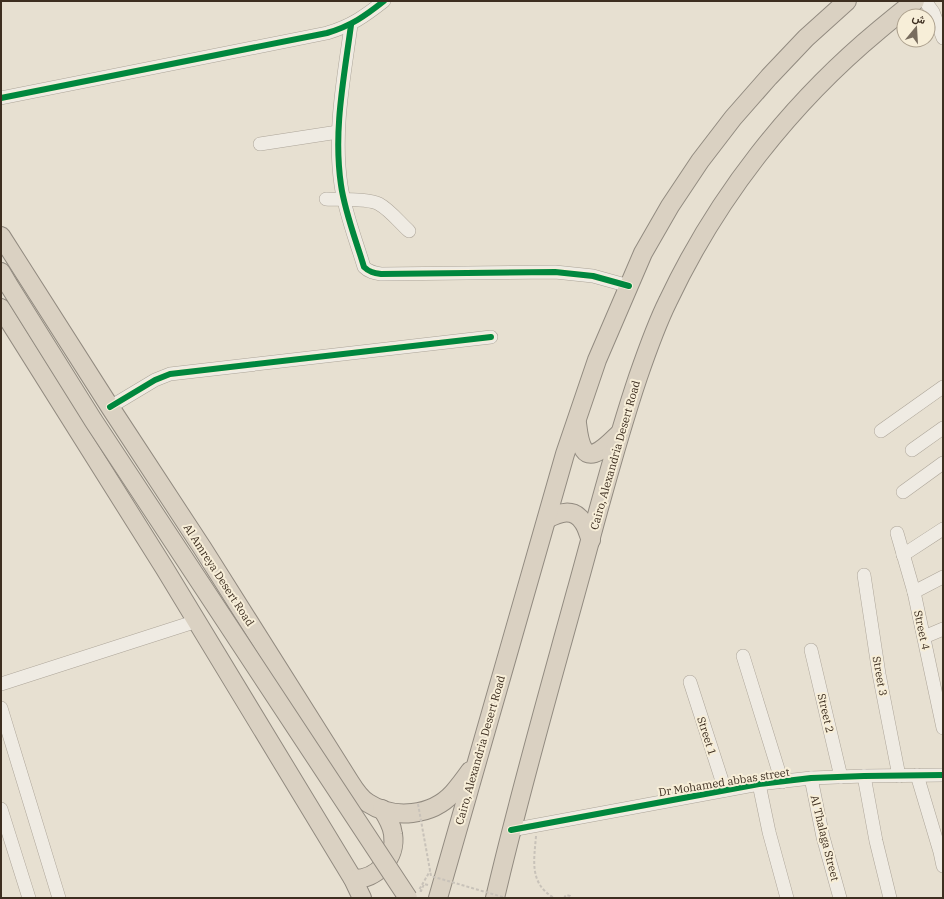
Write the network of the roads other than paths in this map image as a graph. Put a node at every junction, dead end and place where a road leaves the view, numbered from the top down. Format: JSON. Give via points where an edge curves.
{"nodes":[{"id":1,"x":384,"y":1,"type":"edge"},
{"id":2,"x":847,"y":1,"type":"edge"},
{"id":3,"x":915,"y":1,"type":"edge"},
{"id":4,"x":925,"y":1,"type":"edge"},
{"id":5,"x":351,"y":24,"type":"junction"},
{"id":6,"x":943,"y":38,"type":"edge"},
{"id":7,"x":1,"y":98,"type":"edge"},
{"id":8,"x":338,"y":132,"type":"junction"},
{"id":9,"x":260,"y":144,"type":"dead end"},
{"id":10,"x":326,"y":199,"type":"dead end"},
{"id":11,"x":344,"y":200,"type":"junction"},
{"id":12,"x":409,"y":231,"type":"dead end"},
{"id":13,"x":1,"y":236,"type":"edge"},
{"id":14,"x":5,"y":278,"type":"edge"},
{"id":15,"x":629,"y":286,"type":"junction"},
{"id":16,"x":1,"y":308,"type":"edge"},
{"id":17,"x":492,"y":337,"type":"dead end"},
{"id":18,"x":943,"y":387,"type":"edge"},
{"id":19,"x":110,"y":407,"type":"junction"},
{"id":20,"x":576,"y":422,"type":"junction"},
{"id":21,"x":943,"y":428,"type":"edge"},
{"id":22,"x":881,"y":431,"type":"dead end"},
{"id":23,"x":620,"y":433,"type":"junction"},
{"id":24,"x":912,"y":450,"type":"dead end"},
{"id":25,"x":943,"y":463,"type":"edge"},
{"id":26,"x":903,"y":492,"type":"dead end"},
{"id":27,"x":547,"y":519,"type":"junction"},
{"id":28,"x":943,"y":529,"type":"edge"},
{"id":29,"x":897,"y":534,"type":"dead end"},
{"id":30,"x":591,"y":540,"type":"junction"},
{"id":31,"x":903,"y":555,"type":"junction"},
{"id":32,"x":864,"y":575,"type":"dead end"},
{"id":33,"x":943,"y":577,"type":"edge"},
{"id":34,"x":914,"y":592,"type":"junction"},
{"id":35,"x":197,"y":621,"type":"junction"},
{"id":36,"x":943,"y":629,"type":"edge"},
{"id":37,"x":924,"y":637,"type":"junction"},
{"id":38,"x":811,"y":650,"type":"dead end"},
{"id":39,"x":743,"y":656,"type":"dead end"},
{"id":40,"x":690,"y":682,"type":"dead end"},
{"id":41,"x":1,"y":684,"type":"edge"},
{"id":42,"x":1,"y":708,"type":"edge"},
{"id":43,"x":943,"y":728,"type":"edge"},
{"id":44,"x":477,"y":762,"type":"junction"},
{"id":45,"x":917,"y":775,"type":"junction"},
{"id":46,"x":943,"y":775,"type":"edge"},
{"id":47,"x":864,"y":776,"type":"junction"},
{"id":48,"x":900,"y":776,"type":"junction"},
{"id":49,"x":841,"y":777,"type":"junction"},
{"id":50,"x":811,"y":778,"type":"junction"},
{"id":51,"x":782,"y":782,"type":"junction"},
{"id":52,"x":758,"y":784,"type":"junction"},
{"id":53,"x":725,"y":790,"type":"junction"},
{"id":54,"x":1,"y":809,"type":"edge"},
{"id":55,"x":382,"y":809,"type":"junction"},
{"id":56,"x":511,"y":830,"type":"junction"},
{"id":57,"x":943,"y":866,"type":"edge"},
{"id":58,"x":353,"y":879,"type":"junction"},
{"id":59,"x":28,"y":898,"type":"edge"},
{"id":60,"x":59,"y":898,"type":"edge"},
{"id":61,"x":352,"y":898,"type":"edge"},
{"id":62,"x":362,"y":898,"type":"edge"},
{"id":63,"x":408,"y":898,"type":"edge"},
{"id":64,"x":438,"y":898,"type":"edge"},
{"id":65,"x":495,"y":898,"type":"edge"},
{"id":66,"x":787,"y":898,"type":"edge"},
{"id":67,"x":840,"y":898,"type":"edge"},
{"id":68,"x":890,"y":898,"type":"edge"}],
"edges":[{"from":1,"to":5,"type":"street"},
{"from":2,"to":15,"type":"highway","name":"Cairo, Alexandria Desert Road","via":[[806,38],[728,124],[670,206],[643,253]]},
{"from":3,"to":23,"type":"highway","name":"Cairo, Alexandria Desert Road","via":[[856,49],[808,96],[764,147],[728,196],[695,248],[667,302]]},
{"from":4,"to":6,"type":"street","via":[[937,21]]},
{"from":5,"to":7,"type":"street","via":[[327,33]]},
{"from":5,"to":8,"type":"street"},
{"from":8,"to":9,"type":"street"},
{"from":8,"to":11,"type":"street","via":[[340,183]]},
{"from":10,"to":11,"type":"street"},
{"from":11,"to":12,"type":"street","via":[[378,203]]},
{"from":11,"to":15,"type":"street","via":[[364,267],[372,273],[555,272],[593,276]]},
{"from":13,"to":19,"type":"highway","name":"Al Amreya Desert Road"},
{"from":14,"to":63,"type":"highway","bridge":true,"via":[[93,420]]},
{"from":15,"to":20,"type":"highway","name":"Cairo, Alexandria Desert Road","via":[[598,360]]},
{"from":16,"to":35,"type":"highway"},
{"from":17,"to":19,"type":"street","via":[[170,374]]},
{"from":18,"to":22,"type":"street"},
{"from":19,"to":55,"type":"highway","name":"Al Amreya Desert Road","via":[[350,782],[369,804]]},
{"from":20,"to":23,"type":"highway","via":[[581,443],[585,451],[590,453],[605,448]]},
{"from":20,"to":27,"type":"highway","name":"Cairo, Alexandria Desert Road"},
{"from":21,"to":24,"type":"street"},
{"from":23,"to":30,"type":"highway","name":"Cairo, Alexandria Desert Road"},
{"from":25,"to":26,"type":"street"},
{"from":27,"to":30,"type":"highway","via":[[559,512],[577,516],[583,522]]},
{"from":27,"to":44,"type":"highway","name":"Cairo, Alexandria Desert Road"},
{"from":28,"to":31,"type":"street"},
{"from":29,"to":31,"type":"street","name":"Street 4"},
{"from":30,"to":56,"type":"highway","name":"Cairo, Alexandria Desert Road"},
{"from":31,"to":34,"type":"street","name":"Street 4"},
{"from":32,"to":48,"type":"street","name":"Street 3","via":[[879,674]]},
{"from":33,"to":34,"type":"street"},
{"from":34,"to":37,"type":"street","name":"Street 4"},
{"from":35,"to":41,"type":"street"},
{"from":35,"to":58,"type":"highway"},
{"from":36,"to":37,"type":"street"},
{"from":37,"to":43,"type":"street","name":"Street 4"},
{"from":38,"to":49,"type":"street","name":"Street 2"},
{"from":39,"to":51,"type":"street"},
{"from":40,"to":53,"type":"street","name":"Street 1"},
{"from":42,"to":60,"type":"street"},
{"from":44,"to":55,"type":"highway","name":"Al Amreya Desert Road","via":[[453,793],[436,805],[406,814]]},
{"from":44,"to":64,"type":"highway","name":"Cairo, Alexandria Desert Road"},
{"from":45,"to":46,"type":"street","name":"Dr Mohamed abbas street"},
{"from":45,"to":48,"type":"street","name":"Dr Mohamed abbas street"},
{"from":45,"to":57,"type":"street"},
{"from":47,"to":48,"type":"street","name":"Dr Mohamed abbas street"},
{"from":47,"to":49,"type":"street","name":"Dr Mohamed abbas street"},
{"from":47,"to":68,"type":"street"},
{"from":49,"to":50,"type":"street","name":"Dr Mohamed abbas street"},
{"from":50,"to":51,"type":"street","name":"Dr Mohamed abbas street"},
{"from":50,"to":67,"type":"street","name":"Al Thalaga Street","via":[[823,837]]},
{"from":51,"to":52,"type":"street","name":"Dr Mohamed abbas street"},
{"from":52,"to":53,"type":"street","name":"Dr Mohamed abbas street"},
{"from":52,"to":66,"type":"street","via":[[768,832]]},
{"from":53,"to":56,"type":"street","name":"Dr Mohamed abbas street"},
{"from":54,"to":59,"type":"street"},
{"from":55,"to":58,"type":"highway","via":[[394,836],[389,857],[377,872],[367,878]]},
{"from":56,"to":65,"type":"highway","name":"Cairo, Alexandria Desert Road"},
{"from":58,"to":61,"type":"street"},
{"from":58,"to":62,"type":"highway"}]}
